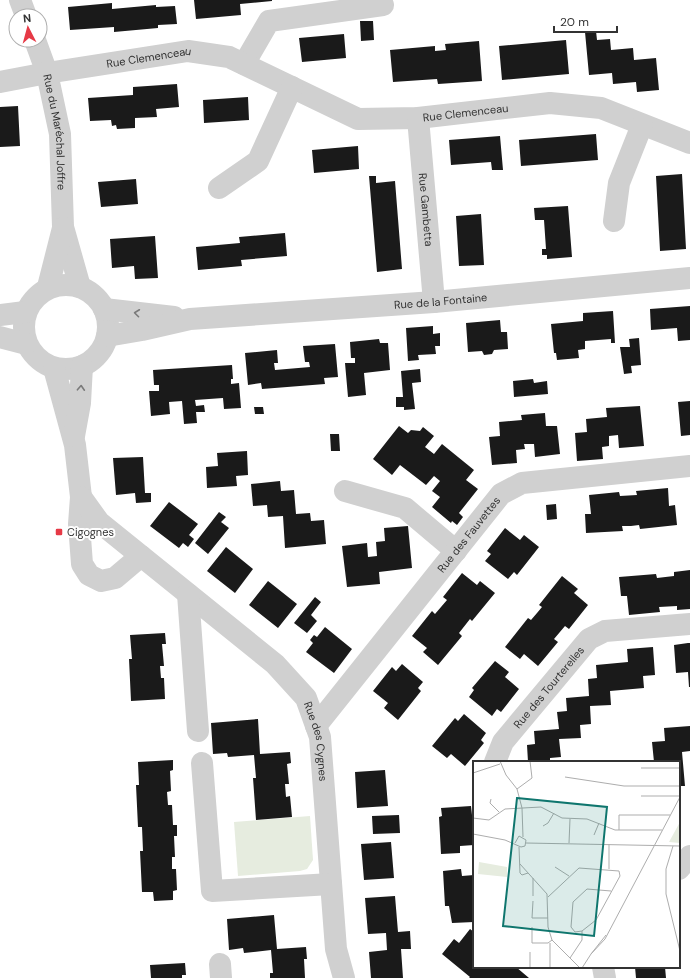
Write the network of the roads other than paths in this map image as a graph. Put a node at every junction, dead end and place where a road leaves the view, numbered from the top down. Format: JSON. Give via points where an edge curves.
{"nodes":[{"id":1,"x":383,"y":5,"type":"dead end"},
{"id":2,"x":38,"y":48,"type":"edge"},
{"id":3,"x":244,"y":64,"type":"junction"},
{"id":4,"x":47,"y":73,"type":"junction"},
{"id":5,"x":0,"y":82,"type":"edge"},
{"id":6,"x":292,"y":87,"type":"junction"},
{"id":7,"x":418,"y":118,"type":"junction"},
{"id":8,"x":642,"y":125,"type":"junction"},
{"id":9,"x":690,"y":143,"type":"edge"},
{"id":10,"x":219,"y":188,"type":"dead end"},
{"id":11,"x":614,"y":221,"type":"dead end"},
{"id":12,"x":63,"y":227,"type":"junction"},
{"id":13,"x":690,"y":278,"type":"edge"},
{"id":14,"x":80,"y":287,"type":"junction"},
{"id":15,"x":48,"y":288,"type":"junction"},
{"id":16,"x":434,"y":302,"type":"junction"},
{"id":17,"x":104,"y":309,"type":"junction"},
{"id":18,"x":25,"y":312,"type":"junction"},
{"id":19,"x":0,"y":316,"type":"edge"},
{"id":20,"x":190,"y":319,"type":"junction"},
{"id":21,"x":107,"y":336,"type":"junction"},
{"id":22,"x":0,"y":337,"type":"edge"},
{"id":23,"x":26,"y":344,"type":"junction"},
{"id":24,"x":82,"y":366,"type":"junction"},
{"id":25,"x":54,"y":368,"type":"junction"},
{"id":26,"x":74,"y":437,"type":"junction"},
{"id":27,"x":690,"y":466,"type":"edge"},
{"id":28,"x":345,"y":491,"type":"dead end"},
{"id":29,"x":81,"y":497,"type":"junction"},
{"id":30,"x":456,"y":551,"type":"junction"},
{"id":31,"x":141,"y":556,"type":"junction"},
{"id":32,"x":188,"y":594,"type":"junction"},
{"id":33,"x":690,"y":624,"type":"edge"},
{"id":34,"x":316,"y":726,"type":"junction"},
{"id":35,"x":198,"y":731,"type":"dead end"},
{"id":36,"x":495,"y":761,"type":"edge"},
{"id":37,"x":202,"y":763,"type":"dead end"},
{"id":38,"x":690,"y":856,"type":"edge"},
{"id":39,"x":680,"y":868,"type":"edge"},
{"id":40,"x":331,"y":884,"type":"junction"},
{"id":41,"x":603,"y":968,"type":"edge"},
{"id":42,"x":344,"y":978,"type":"edge"},
{"id":43,"x":605,"y":978,"type":"edge"}],
"edges":[{"from":1,"to":3,"type":"street","via":[[269,21]]},
{"from":2,"to":4,"type":"street","name":"Rue du Maréchal Joffre"},
{"from":3,"to":4,"type":"street","name":"Rue Clemenceau","via":[[229,57],[188,52]]},
{"from":3,"to":6,"type":"street","name":"Rue Clemenceau"},
{"from":4,"to":5,"type":"street","name":"Rue Clemenceau"},
{"from":4,"to":12,"type":"street","name":"Rue du Maréchal Joffre","via":[[60,134]]},
{"from":6,"to":7,"type":"street","name":"Rue Clemenceau","via":[[358,119]]},
{"from":6,"to":10,"type":"street","via":[[258,161]]},
{"from":7,"to":8,"type":"street","name":"Rue Clemenceau","via":[[550,102],[601,108]]},
{"from":7,"to":16,"type":"street","name":"Rue Gambetta"},
{"from":8,"to":9,"type":"street","name":"Rue Clemenceau"},
{"from":8,"to":11,"type":"street","via":[[619,183]]},
{"from":12,"to":14,"type":"street","name":"Rue du Maréchal Joffre"},
{"from":12,"to":15,"type":"street","name":"Rue du Maréchal Joffre"},
{"from":13,"to":16,"type":"street","name":"Rue de la Fontaine"},
{"from":14,"to":15,"type":"street","via":[[64,284]]},
{"from":14,"to":17,"type":"street","via":[[96,296]]},
{"from":15,"to":18,"type":"street","via":[[35,296]]},
{"from":16,"to":20,"type":"street","name":"Rue de la Fontaine"},
{"from":20,"to":17,"type":"street","name":"Rue de la Fontaine","one_way":true},
{"from":17,"to":21,"type":"street","via":[[108,323]]},
{"from":18,"to":19,"type":"street"},
{"from":18,"to":23,"type":"street","via":[[23,328]]},
{"from":20,"to":21,"type":"street","name":"Rue de la Fontaine"},
{"from":21,"to":24,"type":"street","via":[[98,355]]},
{"from":22,"to":23,"type":"street"},
{"from":23,"to":25,"type":"street","via":[[38,360]]},
{"from":24,"to":25,"type":"street"},
{"from":26,"to":24,"type":"street","one_way":true,"via":[[80,403]]},
{"from":25,"to":26,"type":"street","via":[[62,403]]},
{"from":26,"to":29,"type":"street"},
{"from":27,"to":30,"type":"street","name":"Rue des Fauvettes","via":[[522,483],[501,494]]},
{"from":28,"to":30,"type":"street","via":[[405,508]]},
{"from":29,"to":31,"type":"street","name":"Rue des Cygnes","via":[[99,522]]},
{"from":29,"to":31,"type":"street","via":[[79,524],[82,564],[89,575],[101,581],[115,578]]},
{"from":30,"to":34,"type":"street","name":"Rue des Fauvettes"},
{"from":31,"to":32,"type":"street","name":"Rue des Cygnes"},
{"from":32,"to":34,"type":"street","name":"Rue des Cygnes","via":[[276,664],[306,698]]},
{"from":32,"to":35,"type":"street"},
{"from":33,"to":36,"type":"street","name":"Rue des Tourterelles","via":[[605,632],[589,640],[503,742]]},
{"from":34,"to":40,"type":"street","name":"Rue des Cygnes","via":[[320,736]]},
{"from":37,"to":40,"type":"street","via":[[212,891]]},
{"from":38,"to":39,"type":"street"},
{"from":40,"to":42,"type":"street","name":"Rue des Cygnes","via":[[336,949]]},
{"from":41,"to":43,"type":"street"}]}
